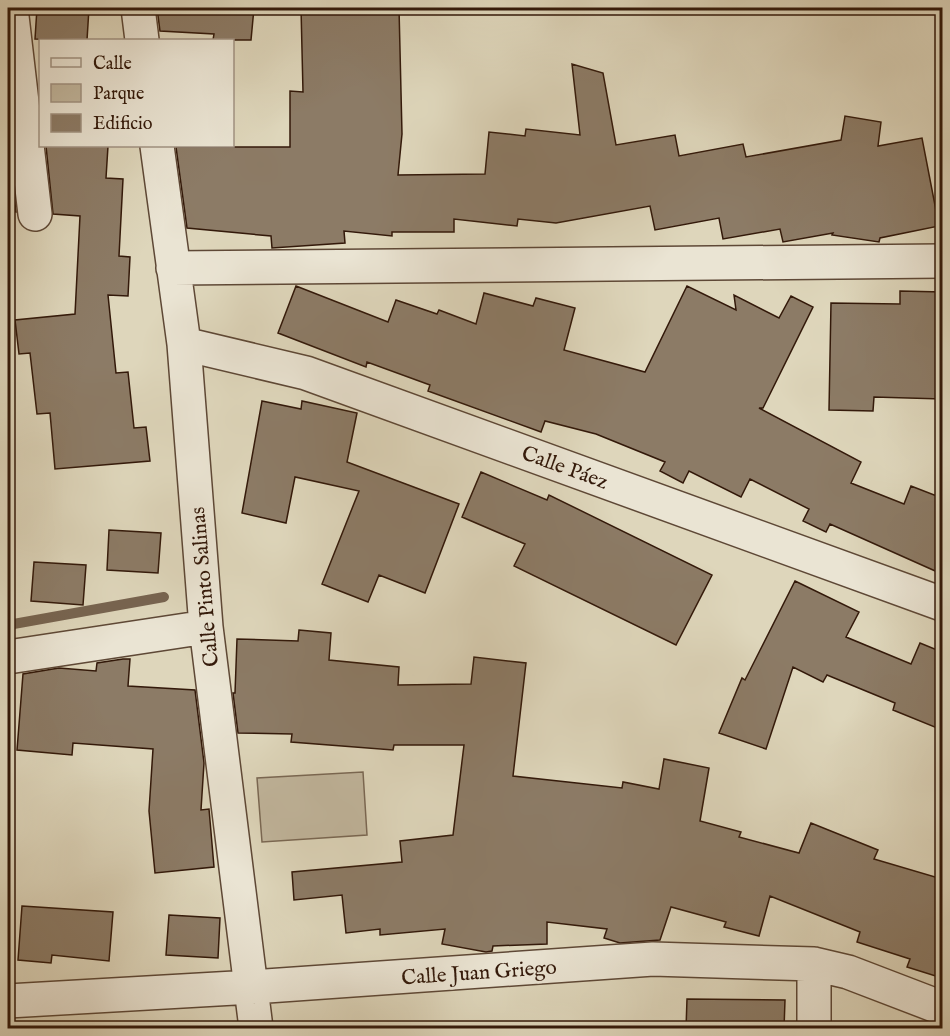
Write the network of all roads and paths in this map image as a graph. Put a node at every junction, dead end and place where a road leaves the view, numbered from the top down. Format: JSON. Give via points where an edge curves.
{"nodes":[{"id":1,"x":11,"y":8,"type":"edge"},
{"id":2,"x":138,"y":8,"type":"edge"},
{"id":3,"x":142,"y":39,"type":"edge"},
{"id":4,"x":157,"y":147,"type":"edge"},
{"id":5,"x":35,"y":214,"type":"dead end"},
{"id":6,"x":942,"y":261,"type":"edge"},
{"id":7,"x":173,"y":268,"type":"junction"},
{"id":8,"x":184,"y":344,"type":"junction"},
{"id":9,"x":942,"y":604,"type":"edge"},
{"id":10,"x":206,"y":627,"type":"junction"},
{"id":11,"x":8,"y":657,"type":"edge"},
{"id":12,"x":814,"y":964,"type":"junction"},
{"id":13,"x":252,"y":987,"type":"junction"},
{"id":14,"x":8,"y":1001,"type":"edge"},
{"id":15,"x":942,"y":1008,"type":"edge"},
{"id":16,"x":256,"y":1029,"type":"edge"},
{"id":17,"x":814,"y":1029,"type":"edge"}],
"edges":[{"from":1,"to":5,"type":"street"},
{"from":2,"to":3,"type":"street"},
{"from":4,"to":7,"type":"street","name":"Calle Pinto Salinas"},
{"from":6,"to":7,"type":"street"},
{"from":7,"to":8,"type":"street","name":"Calle Pinto Salinas"},
{"from":8,"to":9,"type":"street","name":"Calle Páez","via":[[306,373]]},
{"from":8,"to":10,"type":"street","name":"Calle Pinto Salinas"},
{"from":10,"to":11,"type":"street"},
{"from":10,"to":13,"type":"street","name":"Calle Pinto Salinas"},
{"from":12,"to":13,"type":"street","name":"Calle Juan Griego","via":[[653,960]]},
{"from":12,"to":15,"type":"street","name":"Calle Juan Griego","via":[[848,972]]},
{"from":12,"to":17,"type":"street"},
{"from":13,"to":14,"type":"street","name":"Calle Juan Griego"},
{"from":13,"to":16,"type":"street","name":"Calle Pinto Salinas"}]}
